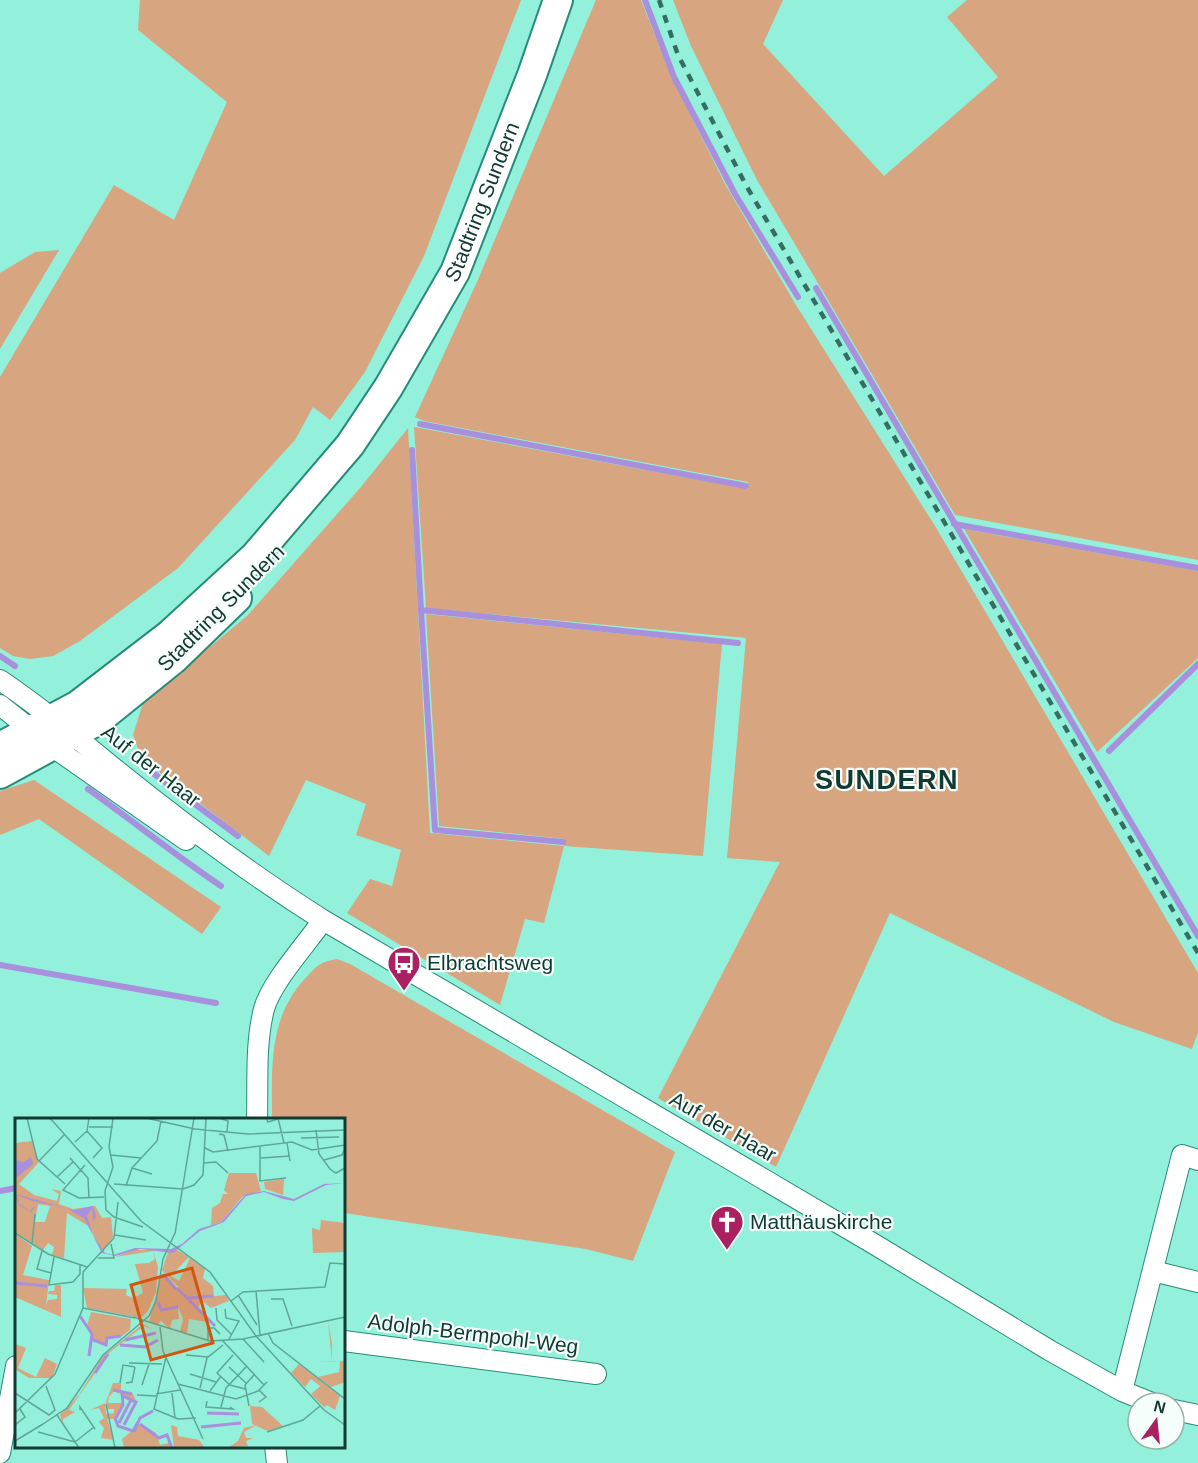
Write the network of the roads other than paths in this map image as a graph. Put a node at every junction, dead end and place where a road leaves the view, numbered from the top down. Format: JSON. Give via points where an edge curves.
{"nodes":[{"id":1,"x":558,"y":0,"type":"edge"},
{"id":2,"x":568,"y":0,"type":"edge"},
{"id":3,"x":532,"y":75,"type":"junction"},
{"id":4,"x":0,"y":680,"type":"edge"},
{"id":5,"x":0,"y":705,"type":"edge"},
{"id":6,"x":53,"y":733,"type":"junction"},
{"id":7,"x":0,"y":747,"type":"edge"},
{"id":8,"x":0,"y":774,"type":"edge"},
{"id":9,"x":323,"y":920,"type":"junction"},
{"id":10,"x":257,"y":1118,"type":"edge"},
{"id":11,"x":1198,"y":1160,"type":"edge"},
{"id":12,"x":1153,"y":1270,"type":"junction"},
{"id":13,"x":1198,"y":1282,"type":"edge"},
{"id":14,"x":345,"y":1341,"type":"edge"},
{"id":15,"x":15,"y":1371,"type":"edge"},
{"id":16,"x":596,"y":1374,"type":"dead end"},
{"id":17,"x":1122,"y":1391,"type":"junction"},
{"id":18,"x":1126,"y":1393,"type":"edge"},
{"id":19,"x":275,"y":1448,"type":"edge"},
{"id":20,"x":0,"y":1453,"type":"edge"},
{"id":21,"x":277,"y":1463,"type":"edge"}],
"edges":[{"from":1,"to":3,"type":"main road","name":"Stadtring Sundern"},
{"from":2,"to":3,"type":"main road","name":"Stadtring Sundern"},
{"from":3,"to":6,"type":"main road","name":"Stadtring Sundern","via":[[455,272],[350,445],[255,556],[169,635],[87,698]]},
{"from":4,"to":6,"type":"street","name":"Auf der Haar"},
{"from":5,"to":6,"type":"street","name":"Auf der Haar"},
{"from":6,"to":7,"type":"main road","name":"Stadtring Sundern"},
{"from":6,"to":8,"type":"main road","name":"Stadtring Sundern"},
{"from":6,"to":9,"type":"street","name":"Auf der Haar","via":[[200,850]]},
{"from":9,"to":10,"type":"street","via":[[279,980],[265,1007]]},
{"from":9,"to":17,"type":"street","name":"Auf der Haar"},
{"from":11,"to":12,"type":"street","via":[[1182,1155]]},
{"from":12,"to":13,"type":"street"},
{"from":12,"to":17,"type":"street"},
{"from":14,"to":16,"type":"street","name":"Adolph-Bermpohl-Weg"},
{"from":15,"to":20,"type":"street"},
{"from":17,"to":18,"type":"street","name":"Auf der Haar"},
{"from":19,"to":21,"type":"street"}]}
